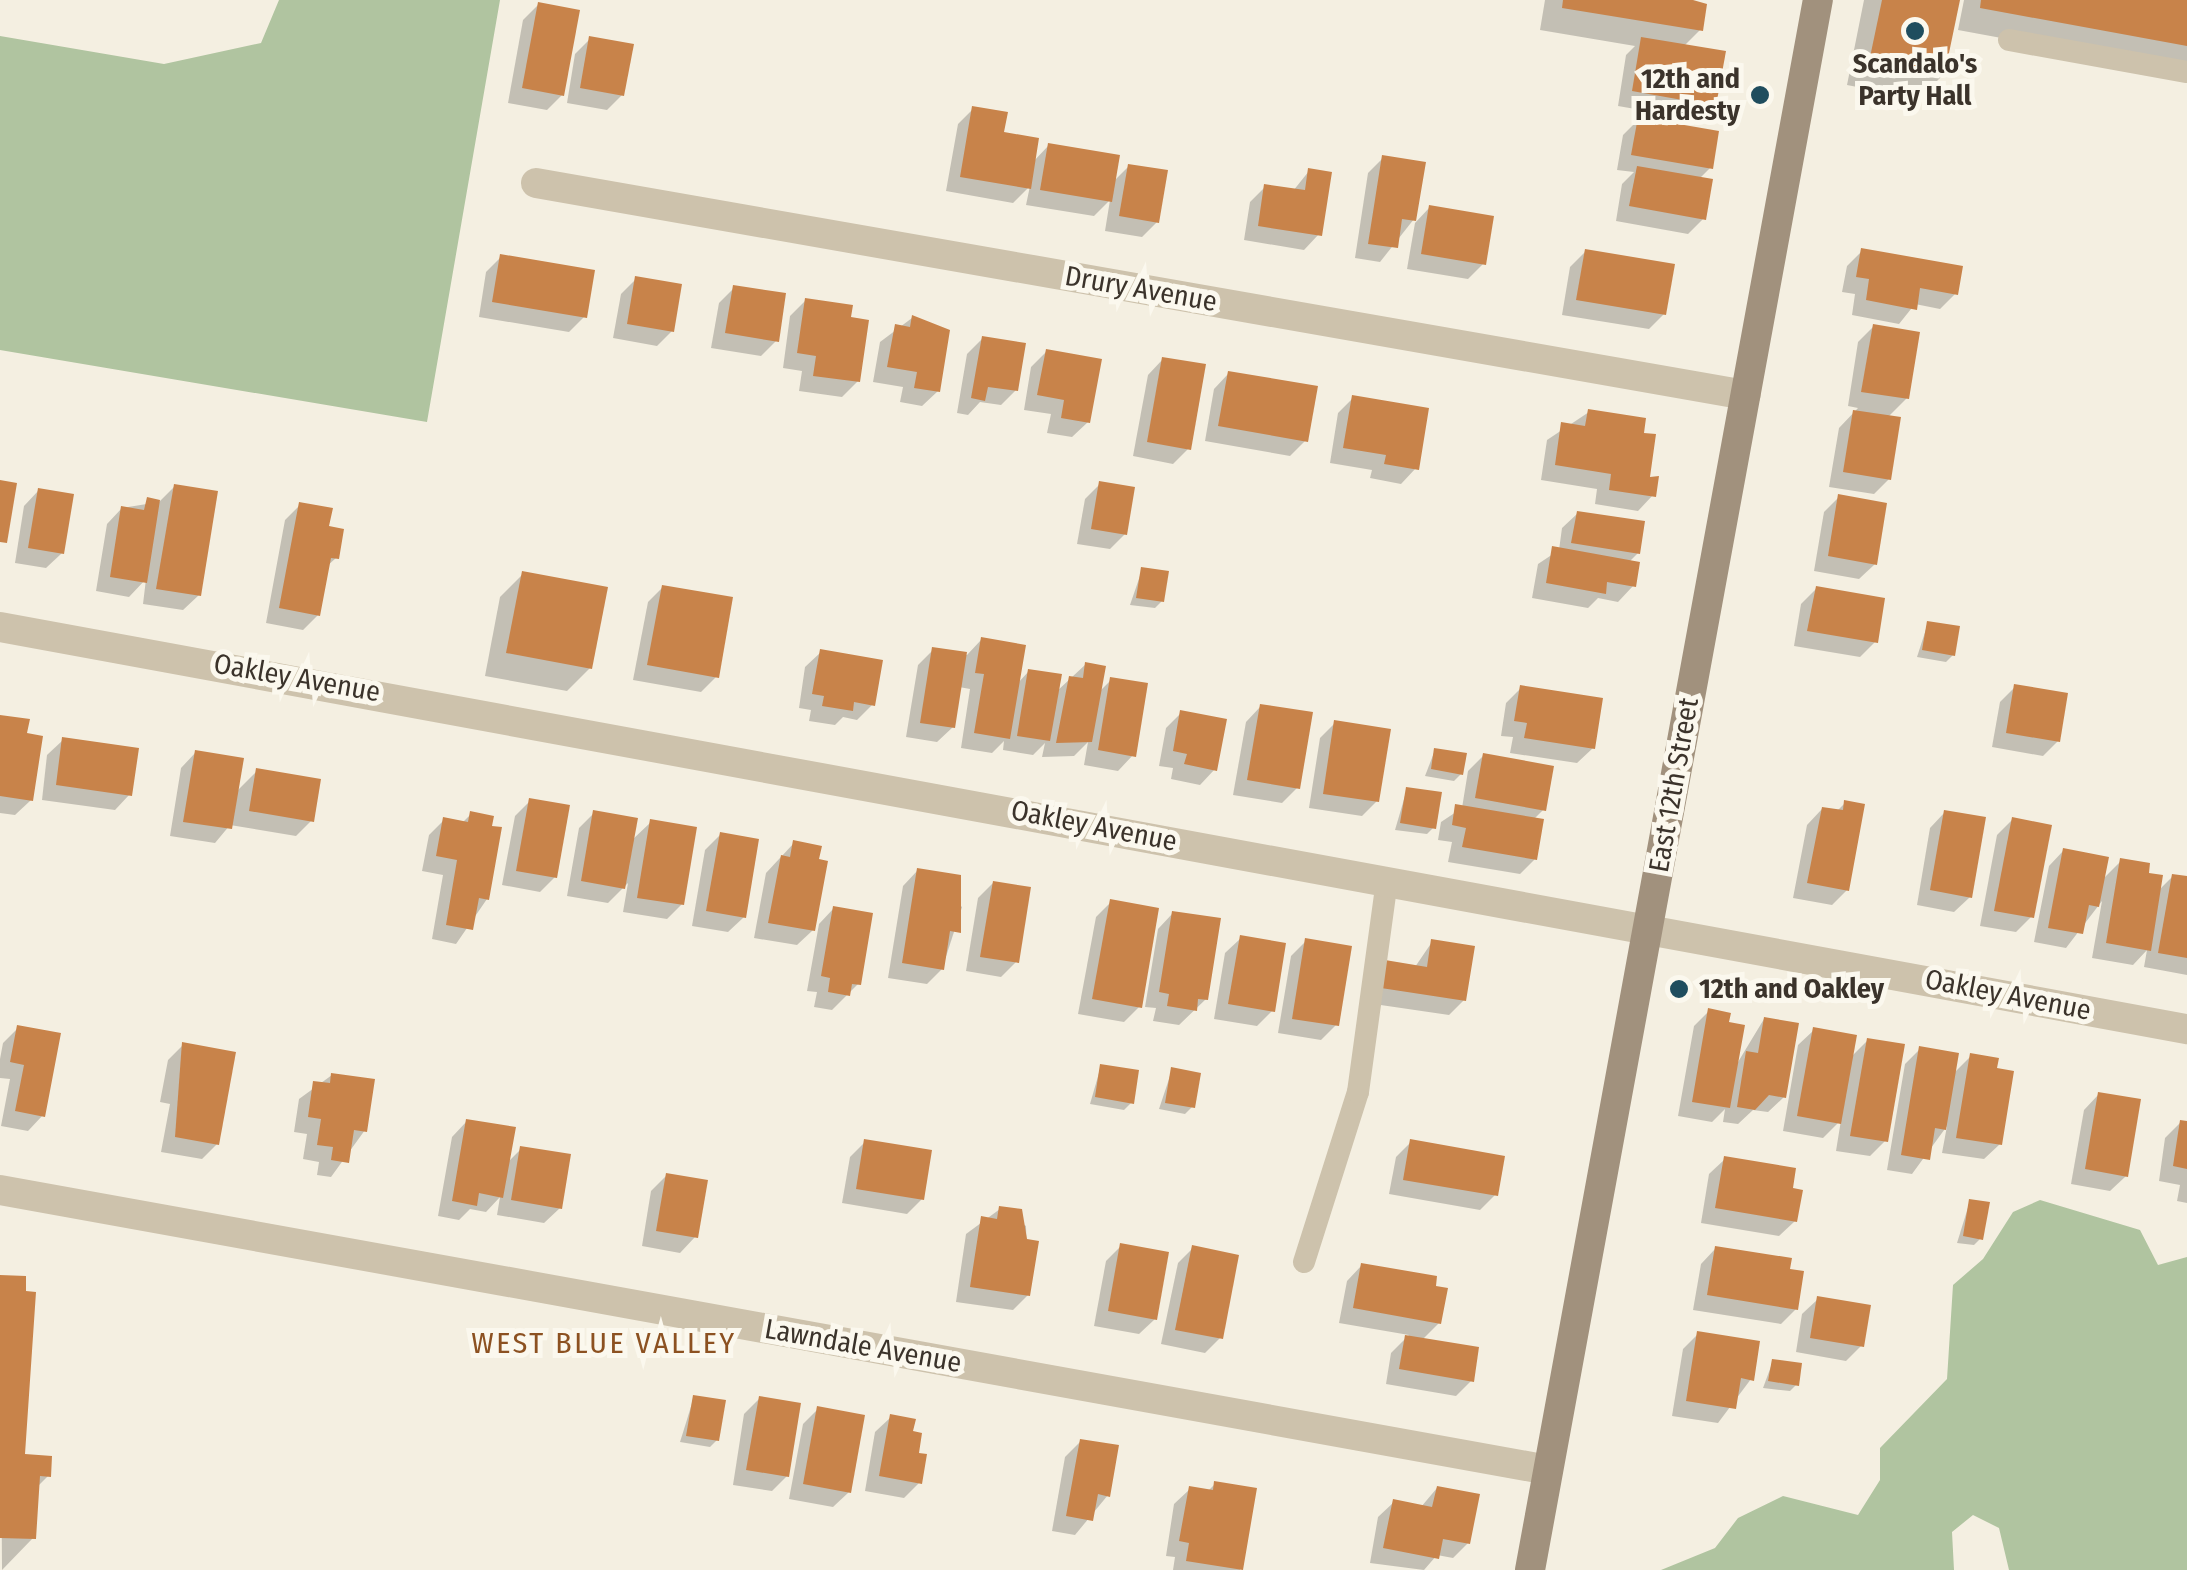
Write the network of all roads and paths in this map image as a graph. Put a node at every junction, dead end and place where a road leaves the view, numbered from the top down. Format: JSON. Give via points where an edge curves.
{"nodes":[{"id":1,"x":1818,"y":0,"type":"edge"},
{"id":2,"x":2010,"y":40,"type":"dead end"},
{"id":3,"x":2187,"y":72,"type":"edge"},
{"id":4,"x":536,"y":183,"type":"dead end"},
{"id":5,"x":1746,"y":395,"type":"junction"},
{"id":6,"x":0,"y":627,"type":"edge"},
{"id":7,"x":1387,"y":880,"type":"junction"},
{"id":8,"x":1648,"y":928,"type":"junction"},
{"id":9,"x":2187,"y":1029,"type":"edge"},
{"id":10,"x":0,"y":1190,"type":"edge"},
{"id":11,"x":1304,"y":1262,"type":"dead end"},
{"id":12,"x":1548,"y":1470,"type":"junction"},
{"id":13,"x":1530,"y":1570,"type":"edge"}],
"edges":[{"from":1,"to":5,"type":"street","name":"East 12th Street"},
{"from":2,"to":3,"type":"lane"},
{"from":4,"to":5,"type":"street","name":"Drury Avenue"},
{"from":5,"to":8,"type":"street","name":"East 12th Street"},
{"from":6,"to":7,"type":"street","name":"Oakley Avenue"},
{"from":7,"to":8,"type":"street","name":"Oakley Avenue"},
{"from":7,"to":11,"type":"lane","via":[[1358,1092]]},
{"from":8,"to":9,"type":"street","name":"Oakley Avenue"},
{"from":8,"to":12,"type":"street","name":"East 12th Street"},
{"from":10,"to":12,"type":"street","name":"Lawndale Avenue"},
{"from":12,"to":13,"type":"street","name":"East 12th Street"}]}
